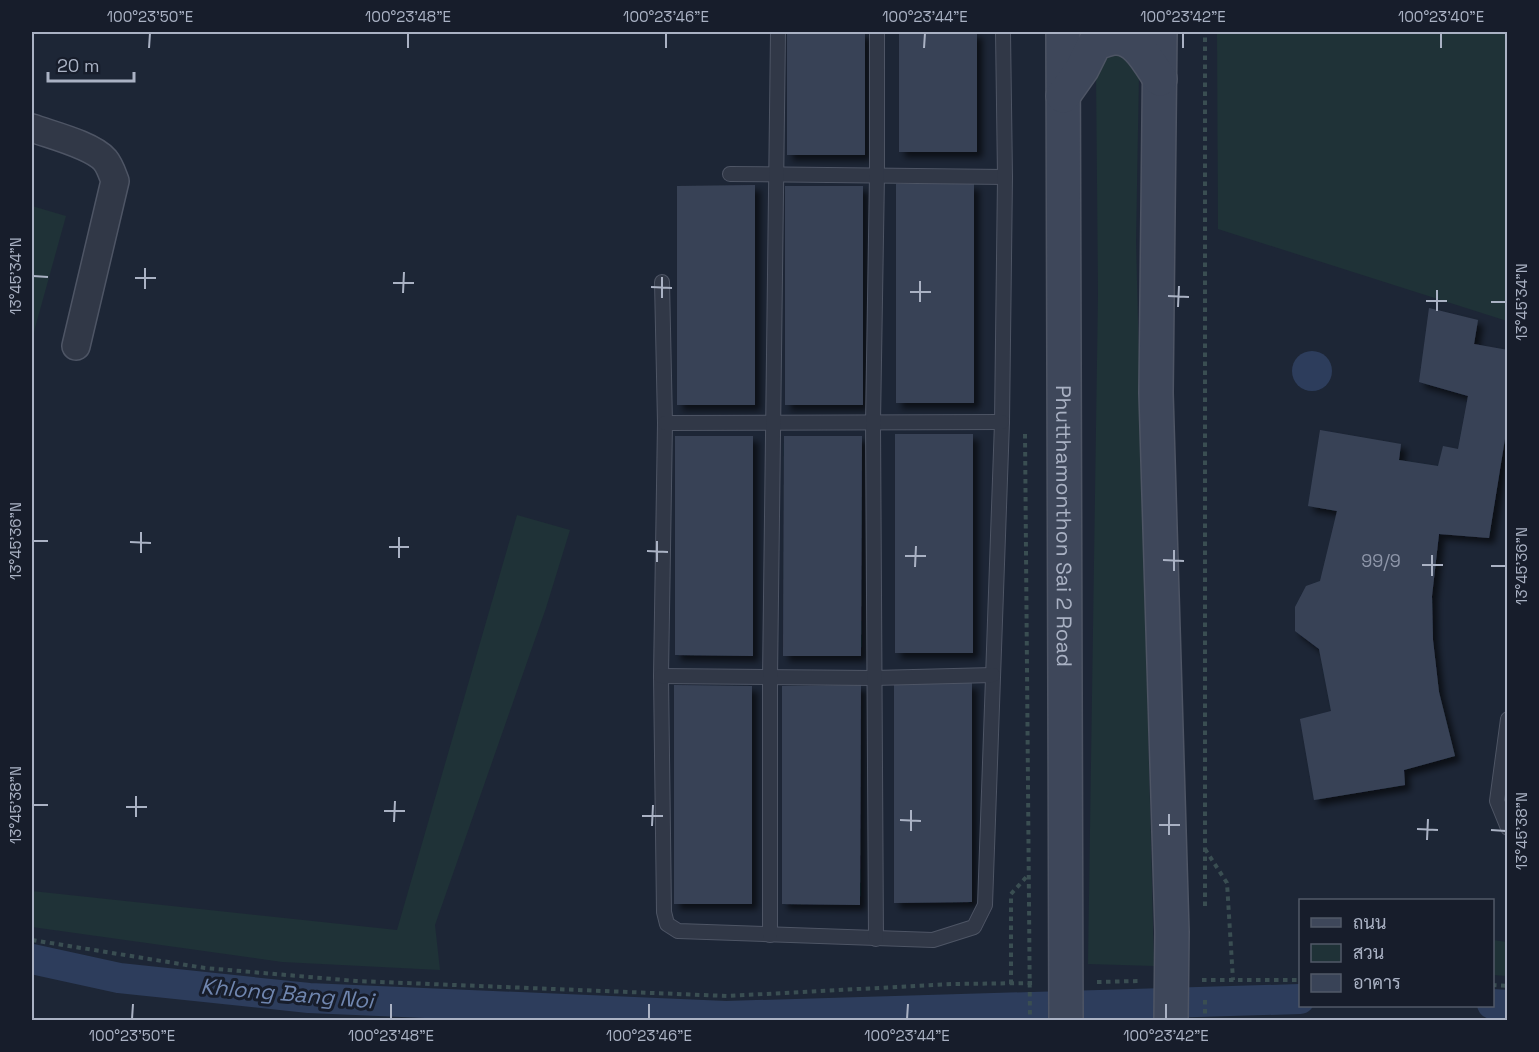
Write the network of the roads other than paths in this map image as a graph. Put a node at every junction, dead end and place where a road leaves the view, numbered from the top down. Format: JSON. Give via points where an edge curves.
{"nodes":[{"id":1,"x":778,"y":32,"type":"edge"},
{"id":2,"x":878,"y":32,"type":"edge"},
{"id":3,"x":1003,"y":32,"type":"edge"},
{"id":4,"x":1063,"y":32,"type":"edge"},
{"id":5,"x":1160,"y":32,"type":"edge"},
{"id":6,"x":1160,"y":79,"type":"junction"},
{"id":7,"x":1063,"y":96,"type":"junction"},
{"id":8,"x":32,"y":128,"type":"edge"},
{"id":9,"x":730,"y":174,"type":"dead end"},
{"id":10,"x":776,"y":174,"type":"junction"},
{"id":11,"x":877,"y":175,"type":"junction"},
{"id":12,"x":1005,"y":177,"type":"junction"},
{"id":13,"x":662,"y":282,"type":"dead end"},
{"id":14,"x":76,"y":346,"type":"dead end"},
{"id":15,"x":1002,"y":422,"type":"junction"},
{"id":16,"x":665,"y":423,"type":"junction"},
{"id":17,"x":772,"y":423,"type":"junction"},
{"id":18,"x":873,"y":423,"type":"junction"},
{"id":19,"x":993,"y":675,"type":"junction"},
{"id":20,"x":661,"y":676,"type":"junction"},
{"id":21,"x":770,"y":678,"type":"junction"},
{"id":22,"x":874,"y":678,"type":"junction"},
{"id":23,"x":1508,"y":719,"type":"edge"},
{"id":24,"x":1508,"y":828,"type":"edge"},
{"id":25,"x":770,"y":935,"type":"junction"},
{"id":26,"x":876,"y":939,"type":"junction"},
{"id":27,"x":1066,"y":1020,"type":"edge"},
{"id":28,"x":1171,"y":1020,"type":"edge"}],
"edges":[{"from":1,"to":10,"type":"lane"},
{"from":2,"to":11,"type":"lane"},
{"from":3,"to":12,"type":"lane"},
{"from":4,"to":7,"type":"main road","name":"Phutthamonthon Sai 2 Road"},
{"from":5,"to":6,"type":"main road"},
{"from":6,"to":7,"type":"main road","via":[[1131,41],[1115,38],[1095,44]]},
{"from":6,"to":28,"type":"main road","via":[[1156,393],[1172,932]]},
{"from":7,"to":27,"type":"main road","name":"Phutthamonthon Sai 2 Road"},
{"from":8,"to":14,"type":"street","via":[[95,151],[106,160],[115,181]]},
{"from":9,"to":10,"type":"lane"},
{"from":10,"to":11,"type":"lane"},
{"from":10,"to":17,"type":"lane"},
{"from":11,"to":12,"type":"lane"},
{"from":11,"to":18,"type":"lane"},
{"from":12,"to":15,"type":"lane"},
{"from":13,"to":16,"type":"lane"},
{"from":15,"to":18,"type":"lane"},
{"from":15,"to":19,"type":"lane"},
{"from":16,"to":17,"type":"lane"},
{"from":16,"to":20,"type":"lane"},
{"from":17,"to":18,"type":"lane"},
{"from":17,"to":21,"type":"lane"},
{"from":18,"to":22,"type":"lane"},
{"from":19,"to":22,"type":"lane"},
{"from":19,"to":26,"type":"lane","via":[[985,905],[974,927],[933,940]]},
{"from":20,"to":21,"type":"lane"},
{"from":20,"to":25,"type":"lane","via":[[667,924],[678,931]]},
{"from":21,"to":22,"type":"lane"},
{"from":21,"to":25,"type":"lane"},
{"from":22,"to":26,"type":"lane"},
{"from":23,"to":24,"type":"lane","via":[[1497,801]]},
{"from":25,"to":26,"type":"lane"}]}
